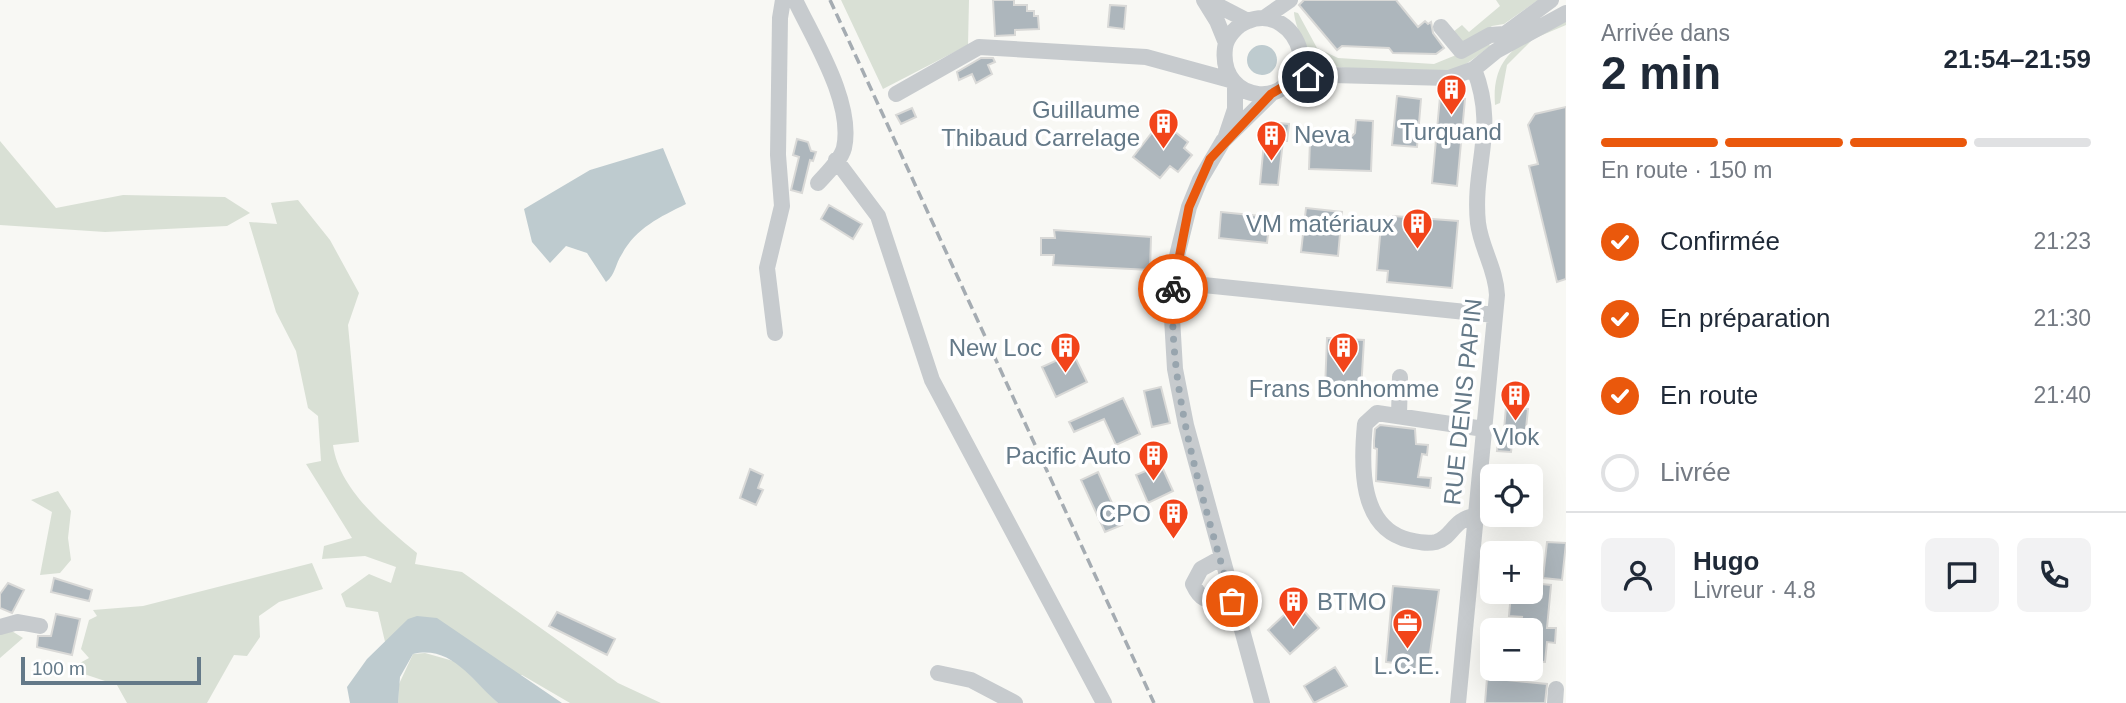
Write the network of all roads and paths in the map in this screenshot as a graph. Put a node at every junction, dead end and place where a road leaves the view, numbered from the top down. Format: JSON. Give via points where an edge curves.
{"nodes":[{"id":1,"x":783,"y":0,"type":"edge"},
{"id":2,"x":795,"y":0,"type":"edge"},
{"id":3,"x":1206,"y":0,"type":"edge"},
{"id":4,"x":1291,"y":0,"type":"edge"},
{"id":5,"x":1551,"y":0,"type":"edge"},
{"id":6,"x":1566,"y":13,"type":"edge"},
{"id":7,"x":1264,"y":18,"type":"junction"},
{"id":8,"x":1248,"y":20,"type":"junction"},
{"id":9,"x":1287,"y":26,"type":"junction"},
{"id":10,"x":1441,"y":27,"type":"dead end"},
{"id":11,"x":1505,"y":34,"type":"junction"},
{"id":12,"x":1225,"y":48,"type":"junction"},
{"id":13,"x":1300,"y":51,"type":"junction"},
{"id":14,"x":1496,"y":51,"type":"junction"},
{"id":15,"x":1474,"y":69,"type":"junction"},
{"id":16,"x":1189,"y":71,"type":"junction"},
{"id":17,"x":1332,"y":75,"type":"junction"},
{"id":18,"x":1293,"y":81,"type":"junction"},
{"id":19,"x":1233,"y":82,"type":"junction"},
{"id":20,"x":896,"y":93,"type":"dead end"},
{"id":21,"x":1271,"y":94,"type":"junction"},
{"id":22,"x":1223,"y":141,"type":"junction"},
{"id":23,"x":836,"y":160,"type":"junction"},
{"id":24,"x":818,"y":183,"type":"dead end"},
{"id":25,"x":1174,"y":282,"type":"junction"},
{"id":26,"x":1496,"y":315,"type":"junction"},
{"id":27,"x":775,"y":333,"type":"dead end"},
{"id":28,"x":1400,"y":377,"type":"dead end"},
{"id":29,"x":1399,"y":415,"type":"junction"},
{"id":30,"x":1484,"y":429,"type":"junction"},
{"id":31,"x":1475,"y":516,"type":"junction"},
{"id":32,"x":1221,"y":558,"type":"junction"},
{"id":33,"x":1228,"y":587,"type":"junction"},
{"id":34,"x":40,"y":626,"type":"dead end"},
{"id":35,"x":0,"y":627,"type":"edge"},
{"id":36,"x":938,"y":673,"type":"dead end"},
{"id":37,"x":1016,"y":703,"type":"edge"},
{"id":38,"x":1104,"y":703,"type":"edge"},
{"id":39,"x":1262,"y":703,"type":"edge"},
{"id":40,"x":1458,"y":703,"type":"edge"}],
"edges":[{"from":1,"to":27,"type":"street","via":[[778,155],[782,206],[767,268]]},
{"from":2,"to":23,"type":"street","via":[[836,86],[844,121],[844,150]]},
{"from":3,"to":8,"type":"street"},
{"from":3,"to":12,"type":"street"},
{"from":4,"to":7,"type":"street"},
{"from":4,"to":9,"type":"street"},
{"from":5,"to":11,"type":"street"},
{"from":6,"to":14,"type":"street"},
{"from":7,"to":8,"type":"street"},
{"from":7,"to":9,"type":"street"},
{"from":8,"to":12,"type":"street","via":[[1234,30]]},
{"from":9,"to":13,"type":"street"},
{"from":10,"to":11,"type":"street","via":[[1461,51],[1490,35]]},
{"from":11,"to":14,"type":"street"},
{"from":12,"to":16,"type":"street"},
{"from":12,"to":19,"type":"street","via":[[1225,68]]},
{"from":13,"to":17,"type":"street"},
{"from":13,"to":18,"type":"street"},
{"from":14,"to":15,"type":"street"},
{"from":15,"to":17,"type":"street","via":[[1436,79]]},
{"from":15,"to":26,"type":"street","name":"RUE DENIS PAPIN","via":[[1486,110],[1478,221],[1497,281]]},
{"from":16,"to":19,"type":"street"},
{"from":16,"to":20,"type":"street","via":[[1146,57],[979,47]]},
{"from":17,"to":18,"type":"street"},
{"from":18,"to":21,"type":"street"},
{"from":19,"to":21,"type":"street","via":[[1256,95]]},
{"from":19,"to":22,"type":"street","via":[[1235,109]]},
{"from":21,"to":22,"type":"street"},
{"from":22,"to":25,"type":"street","via":[[1189,207]]},
{"from":23,"to":24,"type":"street"},
{"from":23,"to":38,"type":"street","via":[[878,216],[932,380]]},
{"from":25,"to":26,"type":"street"},
{"from":25,"to":32,"type":"street","via":[[1175,369]]},
{"from":26,"to":30,"type":"street","name":"RUE DENIS PAPIN"},
{"from":28,"to":29,"type":"street"},
{"from":29,"to":30,"type":"street"},
{"from":29,"to":31,"type":"street","via":[[1377,413],[1365,424],[1366,495],[1379,522],[1395,537],[1423,543],[1440,541],[1462,517]]},
{"from":30,"to":31,"type":"street","name":"RUE DENIS PAPIN"},
{"from":31,"to":40,"type":"street","name":"RUE DENIS PAPIN"},
{"from":32,"to":33,"type":"street"},
{"from":32,"to":33,"type":"street","via":[[1201,569],[1193,584],[1199,597],[1209,601],[1223,599]]},
{"from":33,"to":39,"type":"street"},
{"from":34,"to":35,"type":"street","via":[[18,622]]},
{"from":36,"to":37,"type":"street","via":[[971,680]]}]}
